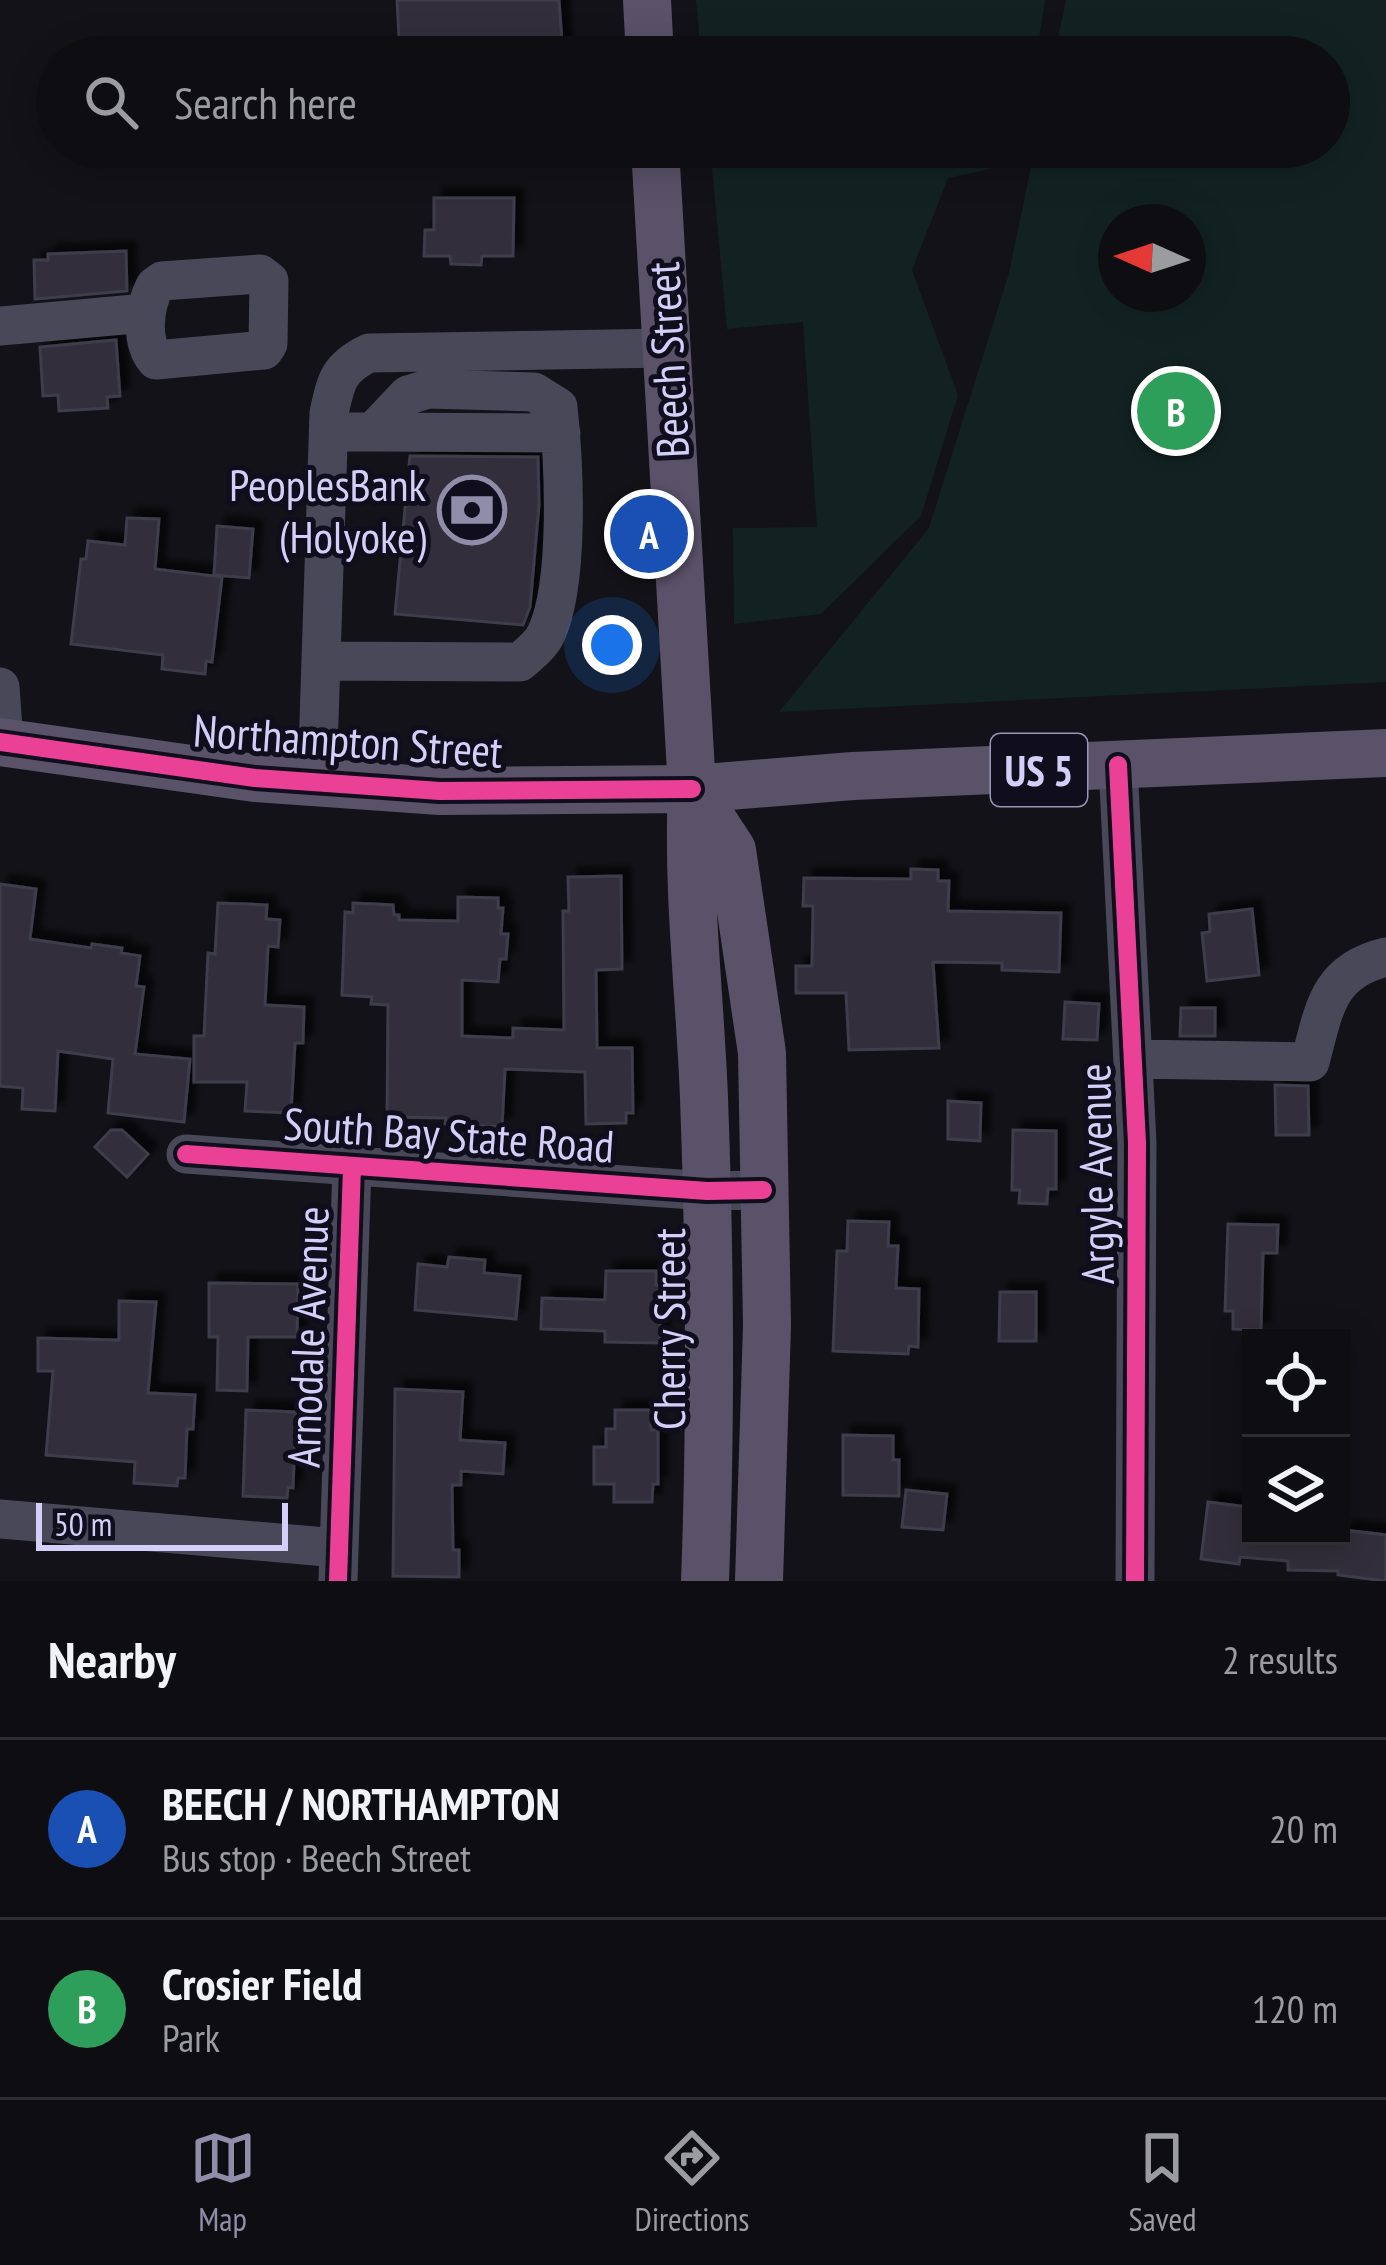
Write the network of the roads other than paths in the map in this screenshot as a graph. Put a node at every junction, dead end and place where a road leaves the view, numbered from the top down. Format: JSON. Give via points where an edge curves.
{"nodes":[{"id":1,"x":647,"y":0,"type":"edge"},
{"id":2,"x":649,"y":36,"type":"edge"},
{"id":3,"x":656,"y":168,"type":"edge"},
{"id":4,"x":146,"y":313,"type":"dead end"},
{"id":5,"x":0,"y":326,"type":"edge"},
{"id":6,"x":667,"y":348,"type":"junction"},
{"id":7,"x":329,"y":432,"type":"junction"},
{"id":8,"x":321,"y":661,"type":"junction"},
{"id":9,"x":0,"y":687,"type":"edge"},
{"id":10,"x":2,"y":743,"type":"edge"},
{"id":11,"x":1386,"y":753,"type":"edge"},
{"id":12,"x":1118,"y":765,"type":"junction"},
{"id":13,"x":317,"y":782,"type":"junction"},
{"id":14,"x":692,"y":789,"type":"junction"},
{"id":15,"x":1386,"y":957,"type":"edge"},
{"id":16,"x":1132,"y":1059,"type":"junction"},
{"id":17,"x":186,"y":1154,"type":"dead end"},
{"id":18,"x":352,"y":1167,"type":"junction"},
{"id":19,"x":763,"y":1190,"type":"junction"},
{"id":20,"x":707,"y":1191,"type":"junction"},
{"id":21,"x":0,"y":1519,"type":"edge"},
{"id":22,"x":338,"y":1564,"type":"edge"},
{"id":23,"x":705,"y":1581,"type":"edge"},
{"id":24,"x":759,"y":1581,"type":"edge"},
{"id":25,"x":1135,"y":1581,"type":"edge"}],
"edges":[{"from":1,"to":2,"type":"main road"},
{"from":3,"to":6,"type":"main road","name":"Beech Street"},
{"from":4,"to":5,"type":"street"},
{"from":6,"to":7,"type":"street","via":[[369,353],[348,363],[335,384]]},
{"from":6,"to":14,"type":"main road","name":"Beech Street"},
{"from":7,"to":8,"type":"street"},
{"from":7,"to":8,"type":"street","via":[[373,432],[408,395],[534,392],[558,406],[565,465],[561,579],[545,638],[520,662]]},
{"from":8,"to":13,"type":"street"},
{"from":9,"to":10,"type":"street"},
{"from":10,"to":13,"type":"main road","name":"Northampton Street","number":"US 5"},
{"from":11,"to":12,"type":"main road","name":"Northampton Street","number":"US 5"},
{"from":12,"to":14,"type":"main road","name":"Northampton Street","number":"US 5"},
{"from":12,"to":16,"type":"street","name":"Argyle Avenue"},
{"from":13,"to":14,"type":"main road","name":"Northampton Street","number":"US 5"},
{"from":14,"to":19,"type":"main road","via":[[732,850],[762,1053]]},
{"from":14,"to":20,"type":"main road","name":"Cherry Street"},
{"from":15,"to":16,"type":"street","via":[[1341,978],[1326,1001],[1310,1062]]},
{"from":16,"to":25,"type":"street","name":"Argyle Avenue"},
{"from":17,"to":18,"type":"street","name":"South Bay State Road"},
{"from":18,"to":20,"type":"street","name":"South Bay State Road"},
{"from":18,"to":22,"type":"street","name":"Arnodale Avenue"},
{"from":19,"to":20,"type":"street","name":"South Bay State Road"},
{"from":19,"to":24,"type":"main road"},
{"from":20,"to":23,"type":"main road","name":"Cherry Street"},
{"from":21,"to":22,"type":"street"}]}
